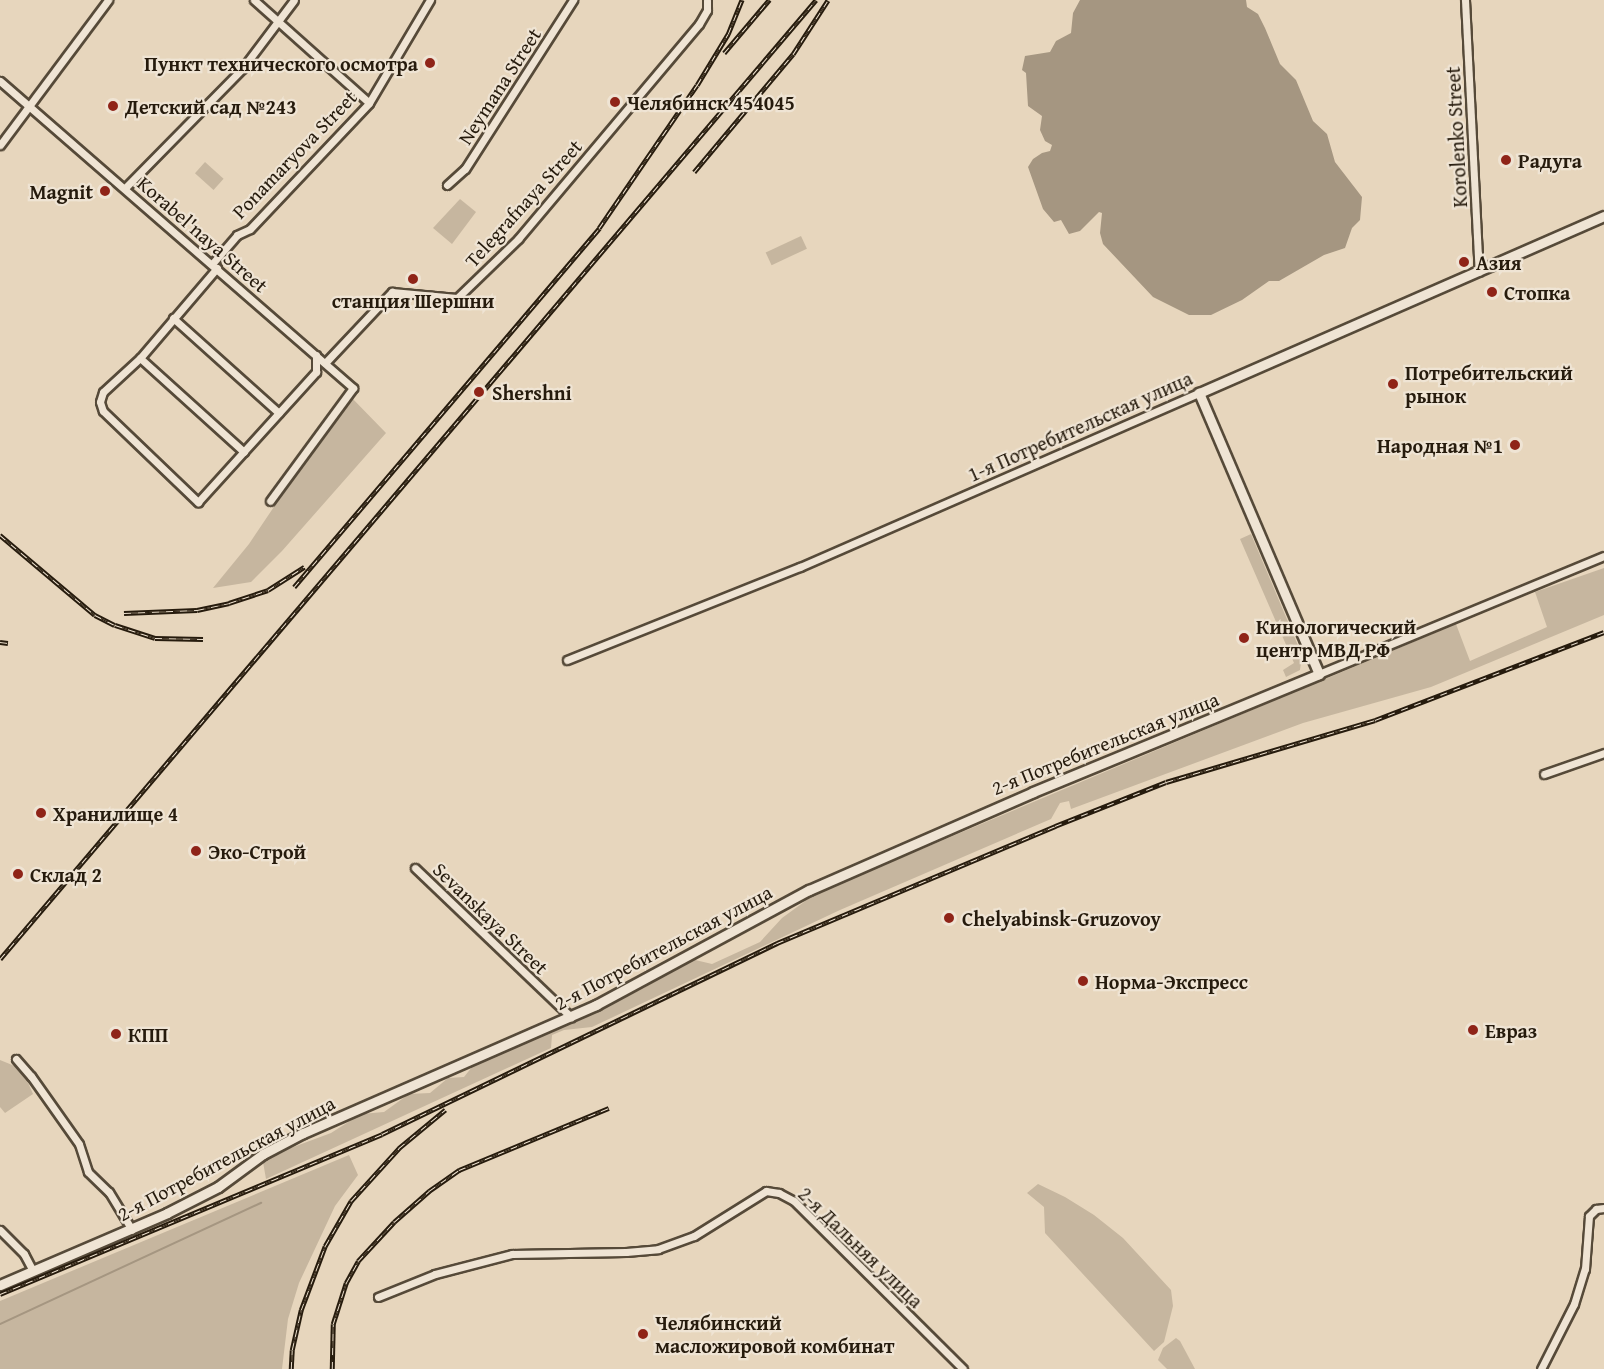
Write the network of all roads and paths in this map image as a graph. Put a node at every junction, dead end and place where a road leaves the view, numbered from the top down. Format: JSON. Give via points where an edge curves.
{"nodes":[{"id":1,"x":108,"y":0,"type":"edge"},
{"id":2,"x":254,"y":0,"type":"edge"},
{"id":3,"x":294,"y":0,"type":"edge"},
{"id":4,"x":430,"y":0,"type":"edge"},
{"id":5,"x":573,"y":0,"type":"edge"},
{"id":6,"x":707,"y":0,"type":"edge"},
{"id":7,"x":1465,"y":0,"type":"edge"},
{"id":8,"x":279,"y":24,"type":"junction"},
{"id":9,"x":0,"y":81,"type":"edge"},
{"id":10,"x":369,"y":104,"type":"junction"},
{"id":11,"x":30,"y":106,"type":"junction"},
{"id":12,"x":0,"y":144,"type":"edge"},
{"id":13,"x":447,"y":185,"type":"dead end"},
{"id":14,"x":125,"y":188,"type":"junction"},
{"id":15,"x":1604,"y":216,"type":"edge"},
{"id":16,"x":215,"y":266,"type":"junction"},
{"id":17,"x":1479,"y":272,"type":"junction"},
{"id":18,"x":173,"y":318,"type":"junction"},
{"id":19,"x":316,"y":355,"type":"junction"},
{"id":20,"x":140,"y":358,"type":"junction"},
{"id":21,"x":325,"y":363,"type":"junction"},
{"id":22,"x":1199,"y":393,"type":"junction"},
{"id":23,"x":279,"y":413,"type":"junction"},
{"id":24,"x":244,"y":452,"type":"junction"},
{"id":25,"x":270,"y":501,"type":"dead end"},
{"id":26,"x":1604,"y":556,"type":"edge"},
{"id":27,"x":567,"y":660,"type":"dead end"},
{"id":28,"x":1319,"y":674,"type":"junction"},
{"id":29,"x":1604,"y":753,"type":"edge"},
{"id":30,"x":1544,"y":774,"type":"dead end"},
{"id":31,"x":415,"y":868,"type":"dead end"},
{"id":32,"x":571,"y":1017,"type":"junction"},
{"id":33,"x":16,"y":1059,"type":"dead end"},
{"id":34,"x":1604,"y":1208,"type":"edge"},
{"id":35,"x":0,"y":1230,"type":"edge"},
{"id":36,"x":132,"y":1230,"type":"junction"},
{"id":37,"x":33,"y":1272,"type":"junction"},
{"id":38,"x":0,"y":1285,"type":"edge"},
{"id":39,"x":378,"y":1297,"type":"dead end"},
{"id":40,"x":963,"y":1369,"type":"edge"},
{"id":41,"x":1541,"y":1369,"type":"edge"}],
"edges":[{"from":1,"to":11,"type":"street"},
{"from":2,"to":8,"type":"street"},
{"from":3,"to":8,"type":"street"},
{"from":4,"to":10,"type":"street","name":"Ponamaryova Street"},
{"from":5,"to":13,"type":"street","name":"Neymana Street","via":[[465,169]]},
{"from":6,"to":21,"type":"street","name":"Telegrafnaya Street","via":[[707,10],[699,24],[518,239],[457,298],[392,292]]},
{"from":7,"to":17,"type":"street","name":"Korolenko Street"},
{"from":8,"to":10,"type":"street"},
{"from":8,"to":14,"type":"street","via":[[226,88]]},
{"from":9,"to":11,"type":"street","name":"Korabel'naya Street"},
{"from":10,"to":16,"type":"street","name":"Ponamaryova Street","via":[[250,230],[237,235]]},
{"from":11,"to":12,"type":"street"},
{"from":11,"to":14,"type":"street","name":"Korabel'naya Street"},
{"from":14,"to":16,"type":"street","name":"Korabel'naya Street"},
{"from":15,"to":17,"type":"street","name":"1-я Потребительская улица"},
{"from":16,"to":18,"type":"street","name":"Ponamaryova Street"},
{"from":16,"to":19,"type":"street","name":"Korabel'naya Street"},
{"from":17,"to":22,"type":"street","name":"1-я Потребительская улица"},
{"from":18,"to":20,"type":"street","name":"Ponamaryova Street"},
{"from":18,"to":23,"type":"street"},
{"from":19,"to":21,"type":"street","name":"Korabel'naya Street"},
{"from":19,"to":23,"type":"street","via":[[316,372]]},
{"from":20,"to":24,"type":"street"},
{"from":20,"to":24,"type":"street","name":"Ponamaryova Street","via":[[103,392],[103,411],[198,502]]},
{"from":21,"to":25,"type":"street","name":"Korabel'naya Street","via":[[353,388]]},
{"from":22,"to":27,"type":"street","name":"1-я Потребительская улица","via":[[800,567]]},
{"from":22,"to":28,"type":"street"},
{"from":23,"to":24,"type":"street"},
{"from":26,"to":28,"type":"street","name":"2-я Потребительская улица"},
{"from":28,"to":32,"type":"street","name":"2-я Потребительская улица","via":[[865,865],[752,919],[644,982]]},
{"from":29,"to":30,"type":"street"},
{"from":31,"to":32,"type":"street","name":"Sevanskaya Street"},
{"from":32,"to":36,"type":"street","name":"2-я Потребительская улица","via":[[303,1133],[263,1154],[218,1187]]},
{"from":33,"to":36,"type":"street","via":[[79,1144],[88,1172],[109,1192]]},
{"from":34,"to":41,"type":"street","via":[[1589,1216],[1585,1269],[1574,1304]]},
{"from":35,"to":37,"type":"street","via":[[24,1254]]},
{"from":36,"to":37,"type":"street","name":"2-я Потребительская улица"},
{"from":37,"to":38,"type":"street","name":"2-я Потребительская улица"},
{"from":39,"to":40,"type":"street","name":"2-я Дальняя улица","via":[[435,1274],[512,1254],[658,1249],[694,1236],[766,1191],[794,1201]]}]}
